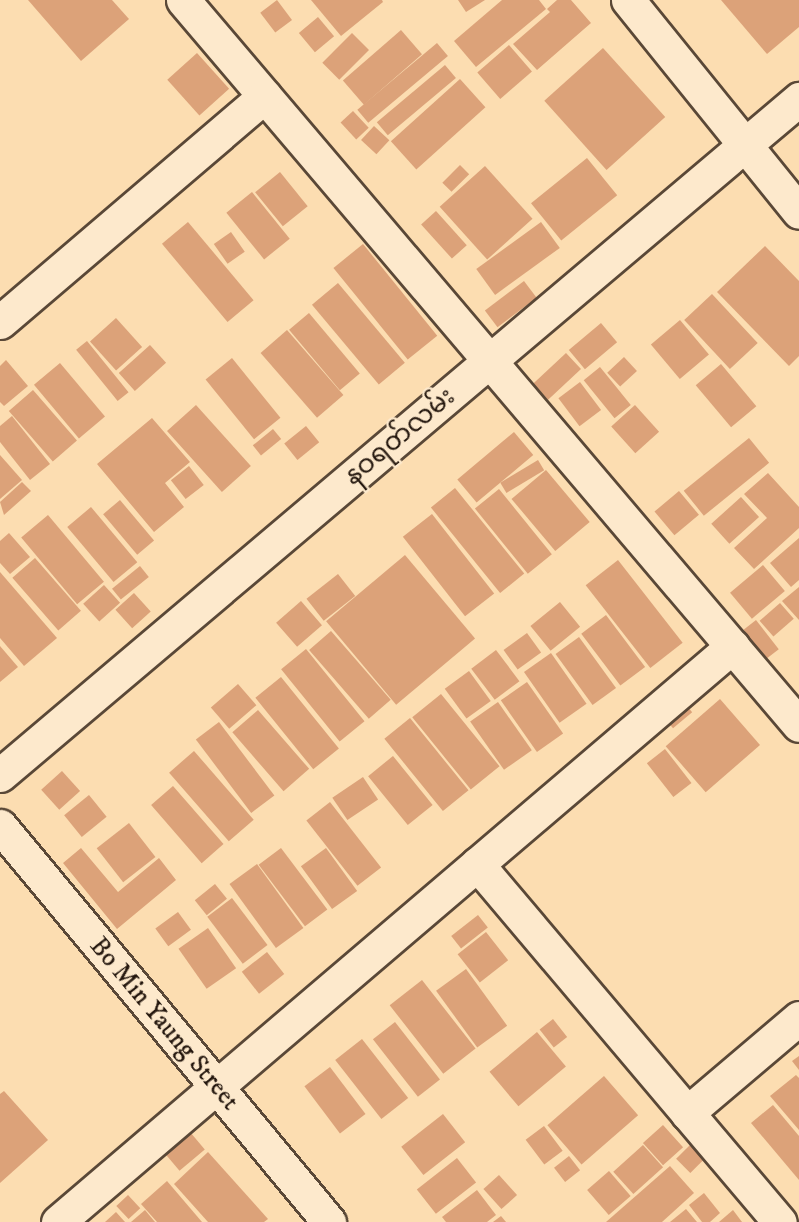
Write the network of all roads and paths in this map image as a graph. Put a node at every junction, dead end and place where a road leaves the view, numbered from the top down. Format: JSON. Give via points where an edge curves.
{"nodes":[{"id":1,"x":183,"y":0,"type":"edge"},
{"id":2,"x":628,"y":0,"type":"edge"},
{"id":3,"x":265,"y":96,"type":"junction"},
{"id":4,"x":799,"y":99,"type":"edge"},
{"id":5,"x":743,"y":146,"type":"junction"},
{"id":6,"x":799,"y":212,"type":"edge"},
{"id":7,"x":1,"y":319,"type":"edge"},
{"id":8,"x":489,"y":362,"type":"junction"},
{"id":9,"x":733,"y":646,"type":"junction"},
{"id":10,"x":799,"y":725,"type":"edge"},
{"id":11,"x":0,"y":775,"type":"edge"},
{"id":12,"x":0,"y":826,"type":"edge"},
{"id":13,"x":477,"y":864,"type":"junction"},
{"id":14,"x":799,"y":1018,"type":"edge"},
{"id":15,"x":217,"y":1087,"type":"junction"},
{"id":16,"x":687,"y":1113,"type":"junction"},
{"id":17,"x":58,"y":1222,"type":"edge"},
{"id":18,"x":329,"y":1222,"type":"edge"},
{"id":19,"x":780,"y":1222,"type":"edge"}],
"edges":[{"from":1,"to":3,"type":"street"},
{"from":2,"to":5,"type":"street"},
{"from":3,"to":7,"type":"street"},
{"from":3,"to":8,"type":"street"},
{"from":4,"to":5,"type":"street","name":"နဝရတ်လမ်း"},
{"from":5,"to":6,"type":"street"},
{"from":5,"to":8,"type":"street","name":"နဝရတ်လမ်း"},
{"from":8,"to":9,"type":"street"},
{"from":8,"to":11,"type":"street","name":"နဝရတ်လမ်း"},
{"from":9,"to":10,"type":"street"},
{"from":9,"to":13,"type":"street"},
{"from":12,"to":15,"type":"street","name":"Bo Min Yaung Street"},
{"from":13,"to":15,"type":"street"},
{"from":13,"to":16,"type":"street"},
{"from":14,"to":16,"type":"street"},
{"from":15,"to":17,"type":"street"},
{"from":15,"to":18,"type":"street","name":"Bo Min Yaung Street"},
{"from":16,"to":19,"type":"street"}]}
